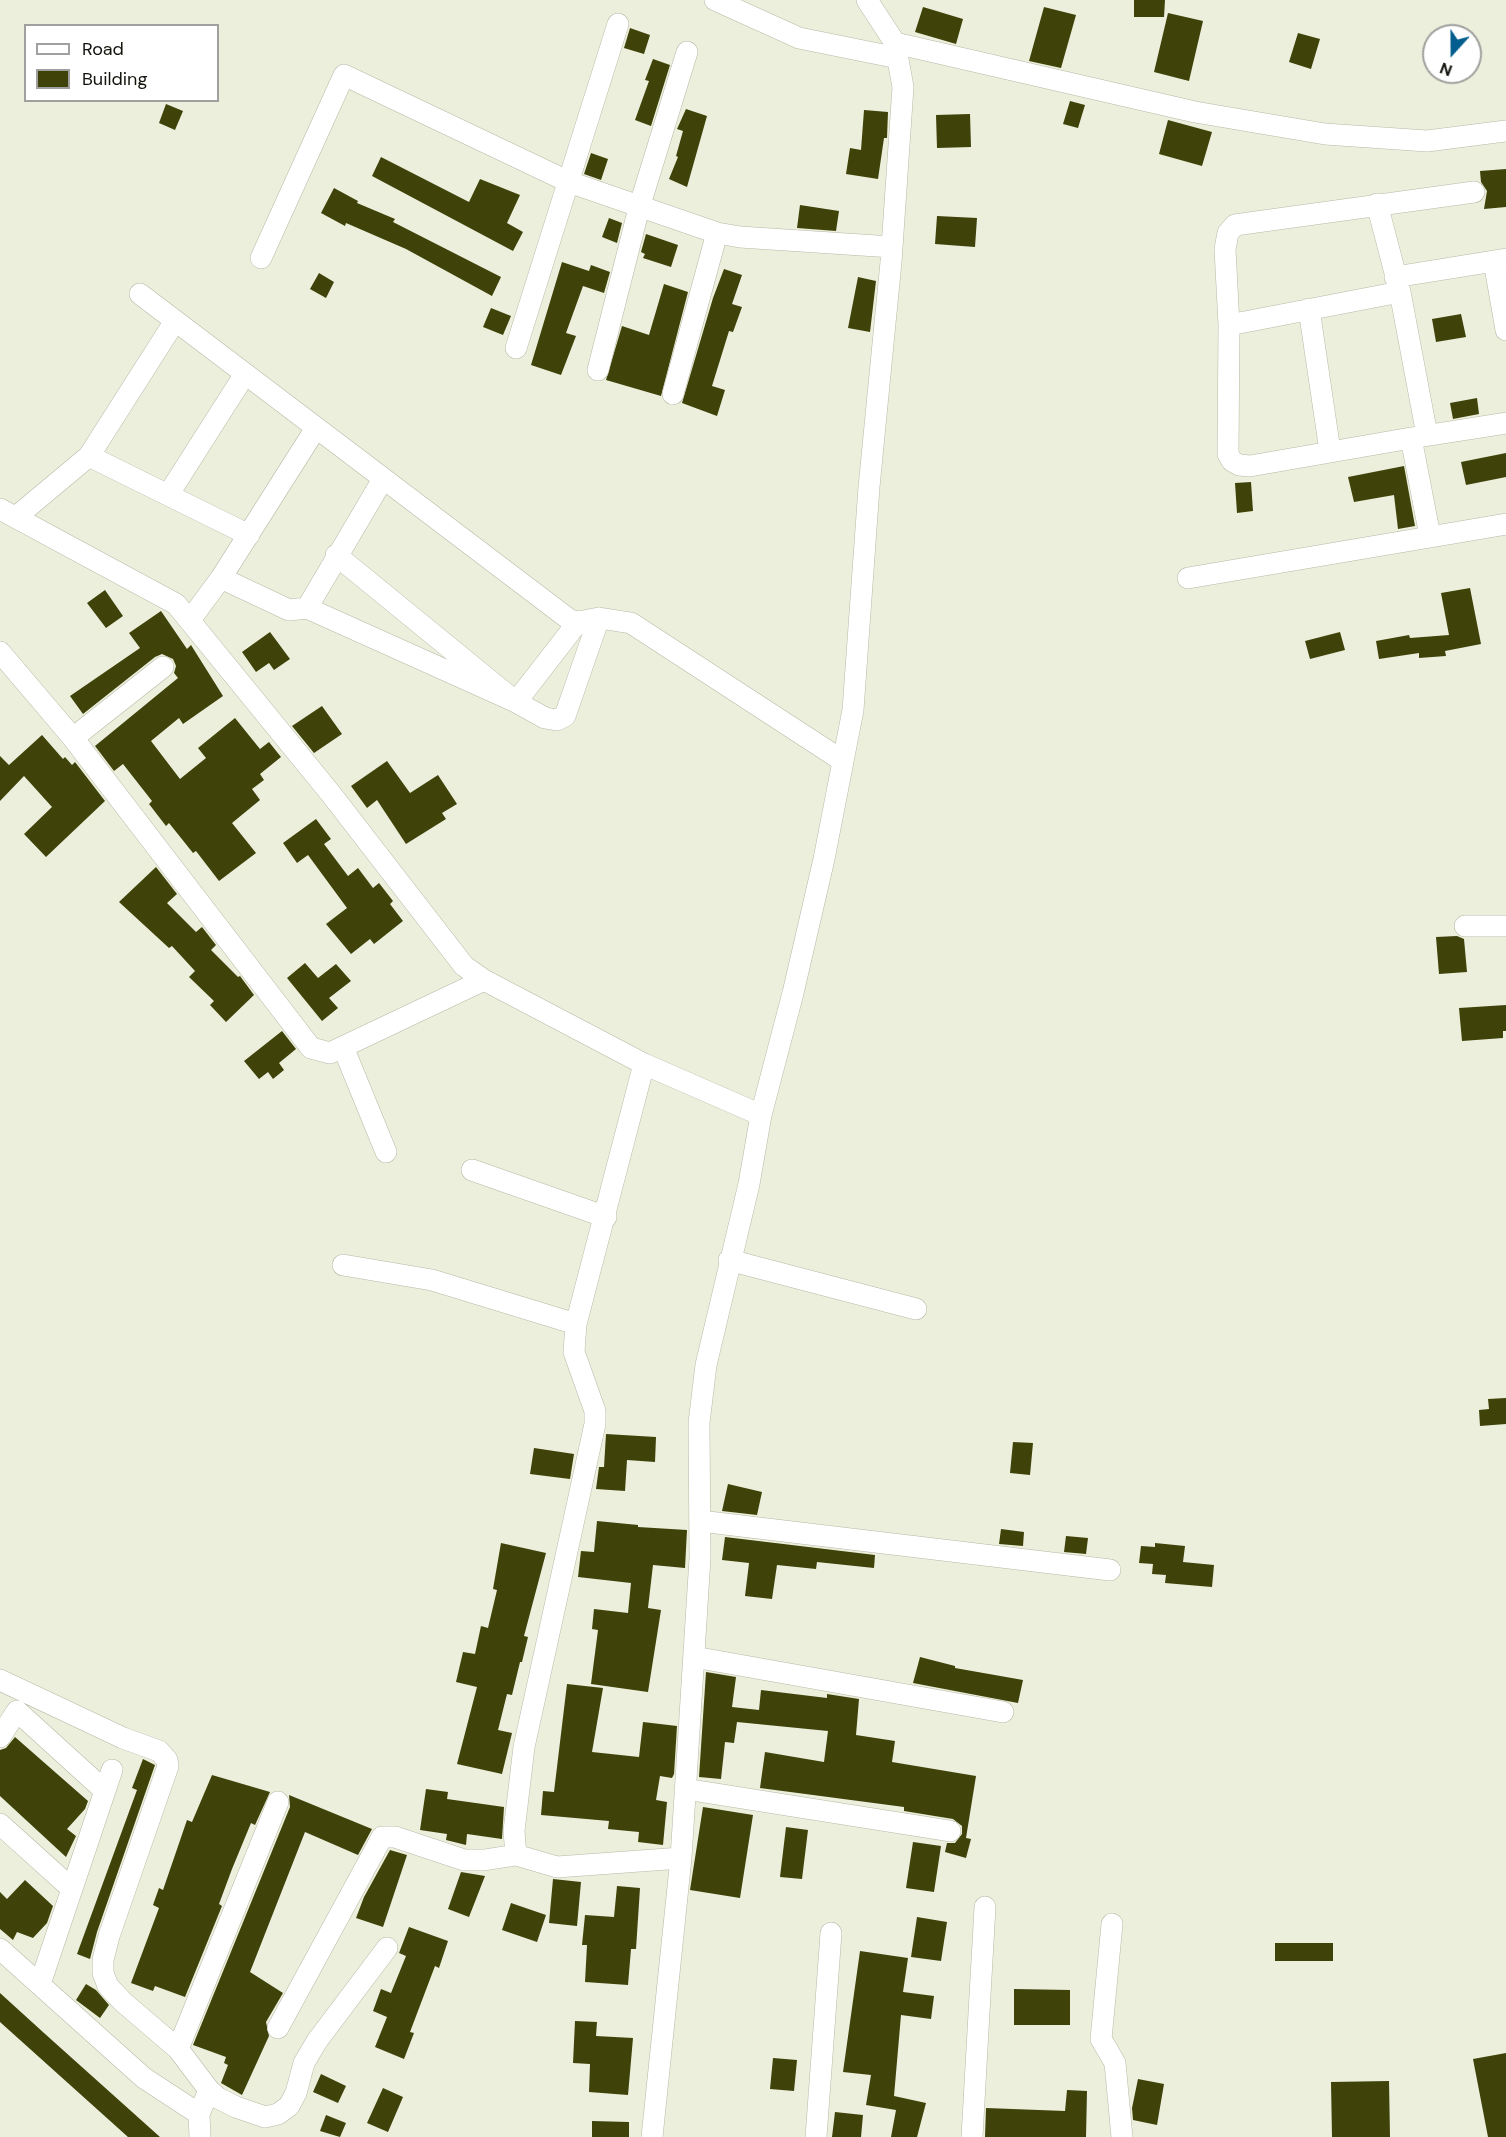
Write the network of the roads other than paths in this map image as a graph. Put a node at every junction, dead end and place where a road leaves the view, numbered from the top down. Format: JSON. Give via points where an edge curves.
{"nodes":[{"id":1,"x":714,"y":0,"type":"edge"},
{"id":2,"x":867,"y":0,"type":"edge"},
{"id":3,"x":745,"y":8,"type":"edge"},
{"id":4,"x":618,"y":24,"type":"dead end"},
{"id":5,"x":897,"y":50,"type":"junction"},
{"id":6,"x":687,"y":52,"type":"dead end"},
{"id":7,"x":1506,"y":131,"type":"edge"},
{"id":8,"x":569,"y":182,"type":"junction"},
{"id":9,"x":1474,"y":192,"type":"dead end"},
{"id":10,"x":1377,"y":204,"type":"junction"},
{"id":11,"x":639,"y":208,"type":"junction"},
{"id":12,"x":717,"y":233,"type":"junction"},
{"id":13,"x":892,"y":247,"type":"junction"},
{"id":14,"x":261,"y":258,"type":"dead end"},
{"id":15,"x":1500,"y":260,"type":"edge"},
{"id":16,"x":1398,"y":285,"type":"junction"},
{"id":17,"x":140,"y":294,"type":"dead end"},
{"id":18,"x":1309,"y":309,"type":"junction"},
{"id":19,"x":175,"y":321,"type":"junction"},
{"id":20,"x":1229,"y":325,"type":"junction"},
{"id":21,"x":1506,"y":330,"type":"edge"},
{"id":22,"x":516,"y":348,"type":"dead end"},
{"id":23,"x":598,"y":370,"type":"dead end"},
{"id":24,"x":245,"y":374,"type":"junction"},
{"id":25,"x":674,"y":394,"type":"dead end"},
{"id":26,"x":1506,"y":423,"type":"edge"},
{"id":27,"x":316,"y":428,"type":"junction"},
{"id":28,"x":1419,"y":436,"type":"junction"},
{"id":29,"x":1330,"y":451,"type":"junction"},
{"id":30,"x":89,"y":456,"type":"junction"},
{"id":31,"x":383,"y":479,"type":"junction"},
{"id":32,"x":168,"y":495,"type":"junction"},
{"id":33,"x":8,"y":513,"type":"edge"},
{"id":34,"x":1506,"y":524,"type":"edge"},
{"id":35,"x":249,"y":535,"type":"junction"},
{"id":36,"x":1430,"y":536,"type":"junction"},
{"id":37,"x":336,"y":555,"type":"junction"},
{"id":38,"x":221,"y":578,"type":"junction"},
{"id":39,"x":1188,"y":578,"type":"dead end"},
{"id":40,"x":307,"y":609,"type":"junction"},
{"id":41,"x":190,"y":620,"type":"junction"},
{"id":42,"x":589,"y":620,"type":"junction"},
{"id":43,"x":0,"y":652,"type":"edge"},
{"id":44,"x":163,"y":667,"type":"dead end"},
{"id":45,"x":516,"y":702,"type":"junction"},
{"id":46,"x":73,"y":738,"type":"junction"},
{"id":47,"x":843,"y":761,"type":"junction"},
{"id":48,"x":1465,"y":926,"type":"dead end"},
{"id":49,"x":1506,"y":926,"type":"edge"},
{"id":50,"x":484,"y":980,"type":"junction"},
{"id":51,"x":343,"y":1047,"type":"junction"},
{"id":52,"x":644,"y":1064,"type":"junction"},
{"id":53,"x":761,"y":1115,"type":"junction"},
{"id":54,"x":386,"y":1152,"type":"dead end"},
{"id":55,"x":472,"y":1170,"type":"dead end"},
{"id":56,"x":606,"y":1217,"type":"junction"},
{"id":57,"x":729,"y":1260,"type":"junction"},
{"id":58,"x":343,"y":1265,"type":"dead end"},
{"id":59,"x":916,"y":1309,"type":"dead end"},
{"id":60,"x":576,"y":1324,"type":"junction"},
{"id":61,"x":700,"y":1521,"type":"junction"},
{"id":62,"x":1110,"y":1570,"type":"dead end"},
{"id":63,"x":694,"y":1657,"type":"junction"},
{"id":64,"x":0,"y":1680,"type":"edge"},
{"id":65,"x":1003,"y":1712,"type":"dead end"},
{"id":66,"x":0,"y":1737,"type":"edge"},
{"id":67,"x":112,"y":1770,"type":"dead end"},
{"id":68,"x":104,"y":1790,"type":"junction"},
{"id":69,"x":685,"y":1790,"type":"junction"},
{"id":70,"x":278,"y":1802,"type":"dead end"},
{"id":71,"x":0,"y":1824,"type":"edge"},
{"id":72,"x":950,"y":1831,"type":"dead end"},
{"id":73,"x":516,"y":1855,"type":"junction"},
{"id":74,"x":681,"y":1858,"type":"junction"},
{"id":75,"x":72,"y":1889,"type":"junction"},
{"id":76,"x":985,"y":1907,"type":"dead end"},
{"id":77,"x":1112,"y":1924,"type":"dead end"},
{"id":78,"x":831,"y":1933,"type":"dead end"},
{"id":79,"x":387,"y":1948,"type":"dead end"},
{"id":80,"x":0,"y":1949,"type":"edge"},
{"id":81,"x":40,"y":1984,"type":"junction"},
{"id":82,"x":278,"y":2028,"type":"dead end"},
{"id":83,"x":178,"y":2049,"type":"junction"},
{"id":84,"x":208,"y":2090,"type":"junction"},
{"id":85,"x":199,"y":2114,"type":"junction"},
{"id":86,"x":200,"y":2137,"type":"edge"},
{"id":87,"x":652,"y":2137,"type":"edge"},
{"id":88,"x":816,"y":2137,"type":"edge"},
{"id":89,"x":972,"y":2137,"type":"edge"},
{"id":90,"x":1122,"y":2137,"type":"edge"}],
"edges":[{"from":1,"to":3,"type":"street"},
{"from":2,"to":5,"type":"street"},
{"from":3,"to":5,"type":"street","via":[[799,38]]},
{"from":4,"to":8,"type":"street"},
{"from":5,"to":7,"type":"street","via":[[1325,135],[1427,141]]},
{"from":5,"to":13,"type":"street","via":[[903,87]]},
{"from":6,"to":11,"type":"street"},
{"from":8,"to":11,"type":"street"},
{"from":8,"to":14,"type":"street","via":[[344,75]]},
{"from":8,"to":22,"type":"street"},
{"from":9,"to":10,"type":"street"},
{"from":10,"to":16,"type":"street"},
{"from":10,"to":20,"type":"street","via":[[1235,225],[1225,249]]},
{"from":11,"to":12,"type":"street"},
{"from":11,"to":23,"type":"street"},
{"from":12,"to":13,"type":"street"},
{"from":12,"to":25,"type":"street"},
{"from":13,"to":47,"type":"street","via":[[868,487],[853,710]]},
{"from":15,"to":16,"type":"street"},
{"from":15,"to":21,"type":"street"},
{"from":16,"to":18,"type":"street"},
{"from":16,"to":28,"type":"street"},
{"from":17,"to":19,"type":"street"},
{"from":18,"to":20,"type":"street"},
{"from":18,"to":29,"type":"street"},
{"from":19,"to":24,"type":"street"},
{"from":19,"to":30,"type":"street"},
{"from":20,"to":29,"type":"street","via":[[1228,454],[1232,461],[1250,466]]},
{"from":24,"to":27,"type":"street"},
{"from":24,"to":32,"type":"street"},
{"from":26,"to":28,"type":"street"},
{"from":27,"to":31,"type":"street"},
{"from":27,"to":35,"type":"street"},
{"from":28,"to":29,"type":"street"},
{"from":28,"to":36,"type":"street"},
{"from":30,"to":32,"type":"street"},
{"from":30,"to":33,"type":"street"},
{"from":31,"to":37,"type":"street"},
{"from":31,"to":42,"type":"street","via":[[559,613]]},
{"from":32,"to":35,"type":"street"},
{"from":33,"to":41,"type":"street","via":[[159,594],[176,604]]},
{"from":34,"to":36,"type":"street"},
{"from":35,"to":38,"type":"street"},
{"from":36,"to":39,"type":"street"},
{"from":37,"to":40,"type":"street"},
{"from":37,"to":45,"type":"street"},
{"from":38,"to":40,"type":"street","via":[[289,610]]},
{"from":38,"to":41,"type":"street"},
{"from":40,"to":45,"type":"street"},
{"from":41,"to":50,"type":"street","via":[[464,966]]},
{"from":42,"to":45,"type":"street"},
{"from":42,"to":45,"type":"street","via":[[566,716],[556,720],[545,718]]},
{"from":42,"to":47,"type":"street","via":[[631,623]]},
{"from":43,"to":46,"type":"street"},
{"from":44,"to":46,"type":"street"},
{"from":46,"to":51,"type":"street","via":[[303,1041],[324,1053]]},
{"from":47,"to":53,"type":"street","via":[[793,993]]},
{"from":48,"to":49,"type":"street"},
{"from":50,"to":51,"type":"street"},
{"from":50,"to":52,"type":"street"},
{"from":51,"to":54,"type":"street"},
{"from":52,"to":53,"type":"street"},
{"from":52,"to":56,"type":"street"},
{"from":53,"to":57,"type":"street","via":[[749,1184]]},
{"from":55,"to":56,"type":"street"},
{"from":56,"to":60,"type":"street"},
{"from":57,"to":59,"type":"street"},
{"from":57,"to":61,"type":"street","via":[[704,1376],[699,1423]]},
{"from":58,"to":60,"type":"street","via":[[432,1280]]},
{"from":60,"to":73,"type":"street","via":[[574,1352],[595,1411],[595,1424],[524,1747],[514,1831]]},
{"from":61,"to":62,"type":"street"},
{"from":61,"to":63,"type":"street"},
{"from":63,"to":65,"type":"street"},
{"from":63,"to":69,"type":"street"},
{"from":64,"to":83,"type":"street","via":[[159,1751],[168,1760],[103,1960],[108,1986]]},
{"from":66,"to":68,"type":"street","via":[[17,1711]]},
{"from":67,"to":68,"type":"street"},
{"from":68,"to":75,"type":"street"},
{"from":69,"to":72,"type":"street"},
{"from":69,"to":74,"type":"street"},
{"from":70,"to":83,"type":"street"},
{"from":71,"to":75,"type":"street"},
{"from":73,"to":74,"type":"street","via":[[557,1867]]},
{"from":73,"to":82,"type":"street","via":[[464,1860],[382,1837]]},
{"from":74,"to":87,"type":"street"},
{"from":75,"to":81,"type":"street"},
{"from":76,"to":89,"type":"street"},
{"from":77,"to":90,"type":"street","via":[[1101,2039],[1115,2063]]},
{"from":78,"to":88,"type":"street"},
{"from":79,"to":84,"type":"street","via":[[317,2041],[304,2063],[289,2106],[265,2117],[236,2108]]},
{"from":80,"to":81,"type":"street"},
{"from":81,"to":85,"type":"street","via":[[144,2078]]},
{"from":83,"to":84,"type":"street"},
{"from":84,"to":85,"type":"street"},
{"from":85,"to":86,"type":"street"}]}
